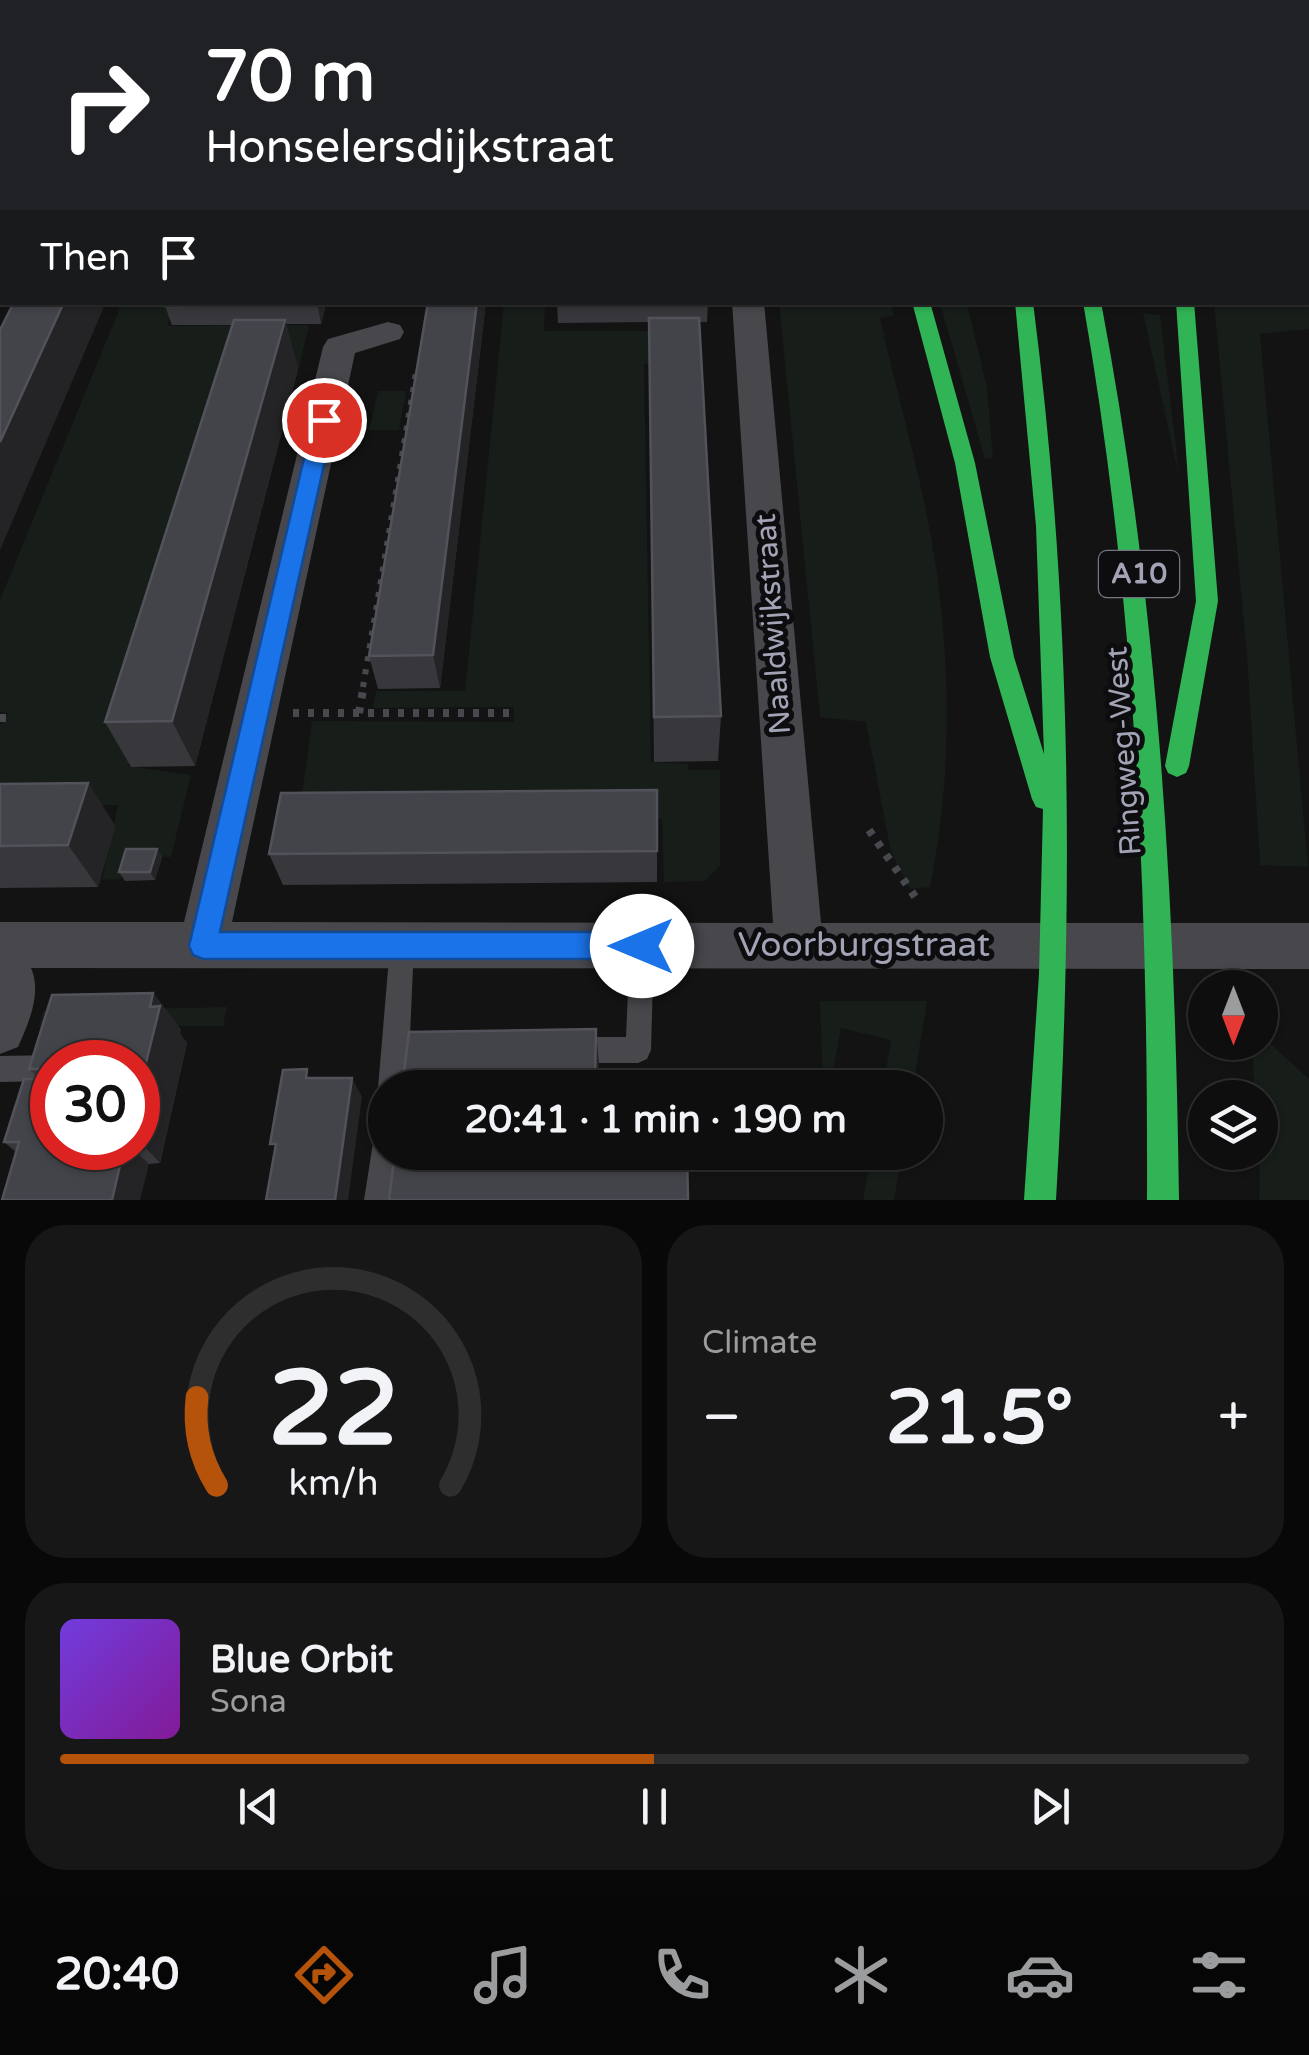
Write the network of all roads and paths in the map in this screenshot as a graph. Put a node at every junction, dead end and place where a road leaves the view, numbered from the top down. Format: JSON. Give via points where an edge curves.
{"nodes":[{"id":1,"x":748,"y":305,"type":"edge"},
{"id":2,"x":922,"y":305,"type":"edge"},
{"id":3,"x":1024,"y":305,"type":"edge"},
{"id":4,"x":1092,"y":305,"type":"edge"},
{"id":5,"x":1185,"y":306,"type":"edge"},
{"id":6,"x":403,"y":344,"type":"joint"},
{"id":7,"x":256,"y":713,"type":"junction"},
{"id":8,"x":359,"y":713,"type":"junction"},
{"id":9,"x":514,"y":713,"type":"dead end"},
{"id":10,"x":869,"y":830,"type":"dead end"},
{"id":11,"x":1162,"y":848,"type":"junction"},
{"id":12,"x":1060,"y":850,"type":"junction"},
{"id":13,"x":918,"y":901,"type":"dead end"},
{"id":14,"x":798,"y":945,"type":"junction"},
{"id":15,"x":0,"y":946,"type":"edge"},
{"id":16,"x":203,"y":946,"type":"junction"},
{"id":17,"x":402,"y":946,"type":"junction"},
{"id":18,"x":642,"y":946,"type":"junction"},
{"id":19,"x":1309,"y":946,"type":"edge"},
{"id":20,"x":0,"y":966,"type":"edge"},
{"id":21,"x":0,"y":1029,"type":"edge"},
{"id":22,"x":396,"y":1048,"type":"junction"},
{"id":23,"x":452,"y":1049,"type":"edge"},
{"id":24,"x":545,"y":1050,"type":"edge"},
{"id":25,"x":30,"y":1068,"type":"edge"},
{"id":26,"x":0,"y":1069,"type":"edge"},
{"id":27,"x":394,"y":1070,"type":"edge"},
{"id":28,"x":382,"y":1170,"type":"edge"},
{"id":29,"x":378,"y":1200,"type":"edge"},
{"id":30,"x":1040,"y":1200,"type":"edge"},
{"id":31,"x":1163,"y":1200,"type":"edge"}],
"edges":[{"from":1,"to":14,"type":"street","name":"Naaldwijkstraat"},
{"from":2,"to":12,"type":"main road","number":"A10","via":[[964,463],[1002,657]]},
{"from":3,"to":12,"type":"main road","name":"Ringweg-West","number":"A10","via":[[1056,576]]},
{"from":4,"to":11,"type":"main road","name":"Ringweg-West","number":"A10","via":[[1138,559]]},
{"from":5,"to":11,"type":"main road","number":"A10","via":[[1207,601]]},
{"from":6,"to":7,"type":"street","via":[[340,347]]},
{"from":6,"to":8,"type":"path"},
{"from":7,"to":8,"type":"path"},
{"from":7,"to":16,"type":"street"},
{"from":8,"to":9,"type":"path"},
{"from":10,"to":13,"type":"path"},
{"from":11,"to":31,"type":"main road","name":"Ringweg-West","number":"A10"},
{"from":12,"to":30,"type":"main road","name":"Ringweg-West","number":"A10"},
{"from":14,"to":18,"type":"street","name":"Voorburgstraat"},
{"from":14,"to":19,"type":"street","name":"Voorburgstraat"},
{"from":15,"to":16,"type":"street","name":"Voorburgstraat"},
{"from":16,"to":17,"type":"street","name":"Voorburgstraat"},
{"from":17,"to":18,"type":"street","name":"Voorburgstraat"},
{"from":17,"to":22,"type":"lane"},
{"from":18,"to":24,"type":"lane","via":[[638,1050]]},
{"from":20,"to":21,"type":"street","via":[[13,984]]},
{"from":22,"to":23,"type":"lane"},
{"from":22,"to":27,"type":"lane"},
{"from":25,"to":26,"type":"lane"},
{"from":28,"to":29,"type":"lane"}]}
